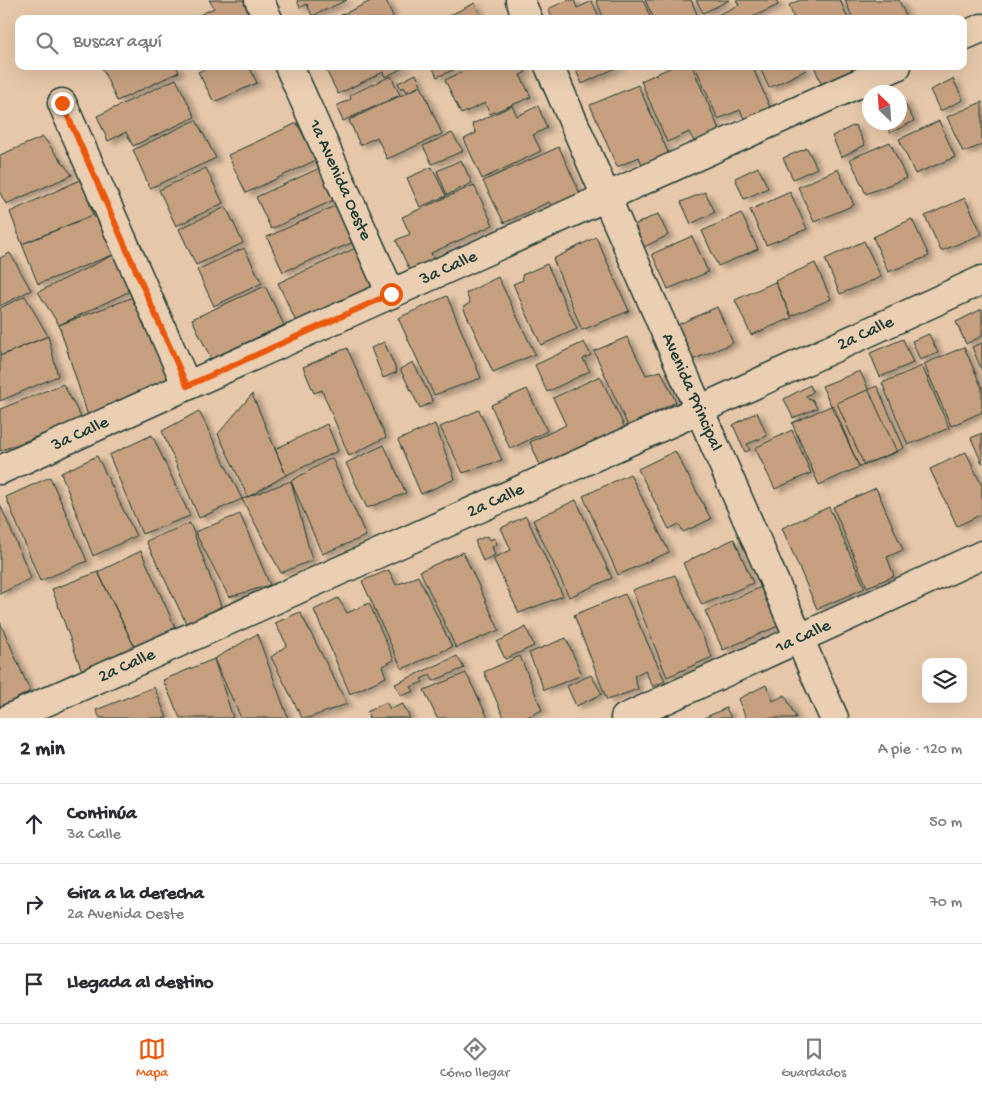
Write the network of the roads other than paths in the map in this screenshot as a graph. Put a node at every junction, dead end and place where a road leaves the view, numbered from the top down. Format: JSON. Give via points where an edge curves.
{"nodes":[{"id":1,"x":259,"y":0,"type":"edge"},
{"id":2,"x":520,"y":0,"type":"edge"},
{"id":3,"x":266,"y":15,"type":"edge"},
{"id":4,"x":526,"y":15,"type":"edge"},
{"id":5,"x":982,"y":28,"type":"edge"},
{"id":6,"x":967,"y":34,"type":"edge"},
{"id":7,"x":291,"y":70,"type":"edge"},
{"id":8,"x":550,"y":70,"type":"edge"},
{"id":9,"x":889,"y":70,"type":"edge"},
{"id":10,"x":62,"y":103,"type":"dead end"},
{"id":11,"x":605,"y":199,"type":"junction"},
{"id":12,"x":982,"y":280,"type":"edge"},
{"id":13,"x":391,"y":294,"type":"junction"},
{"id":14,"x":187,"y":386,"type":"junction"},
{"id":15,"x":700,"y":410,"type":"junction"},
{"id":16,"x":0,"y":470,"type":"edge"},
{"id":17,"x":982,"y":555,"type":"edge"},
{"id":18,"x":798,"y":638,"type":"junction"},
{"id":19,"x":10,"y":718,"type":"edge"},
{"id":20,"x":625,"y":718,"type":"edge"},
{"id":21,"x":834,"y":718,"type":"edge"}],
"edges":[{"from":1,"to":3,"type":"street"},
{"from":2,"to":4,"type":"street"},
{"from":5,"to":6,"type":"street"},
{"from":7,"to":13,"type":"street","name":"1a Avenida Oeste"},
{"from":8,"to":11,"type":"street","name":"Avenida Principal"},
{"from":9,"to":11,"type":"street","name":"3a Calle"},
{"from":10,"to":14,"type":"street"},
{"from":11,"to":13,"type":"street","name":"3a Calle"},
{"from":11,"to":15,"type":"street","name":"Avenida Principal"},
{"from":12,"to":15,"type":"street","name":"2a Calle"},
{"from":13,"to":14,"type":"street","name":"3a Calle"},
{"from":14,"to":16,"type":"street","name":"3a Calle"},
{"from":15,"to":18,"type":"street","name":"Avenida Principal"},
{"from":15,"to":19,"type":"street","name":"2a Calle"},
{"from":17,"to":18,"type":"street","name":"1a Calle"},
{"from":18,"to":20,"type":"street","name":"1a Calle"},
{"from":18,"to":21,"type":"street","name":"Avenida Principal"}]}
